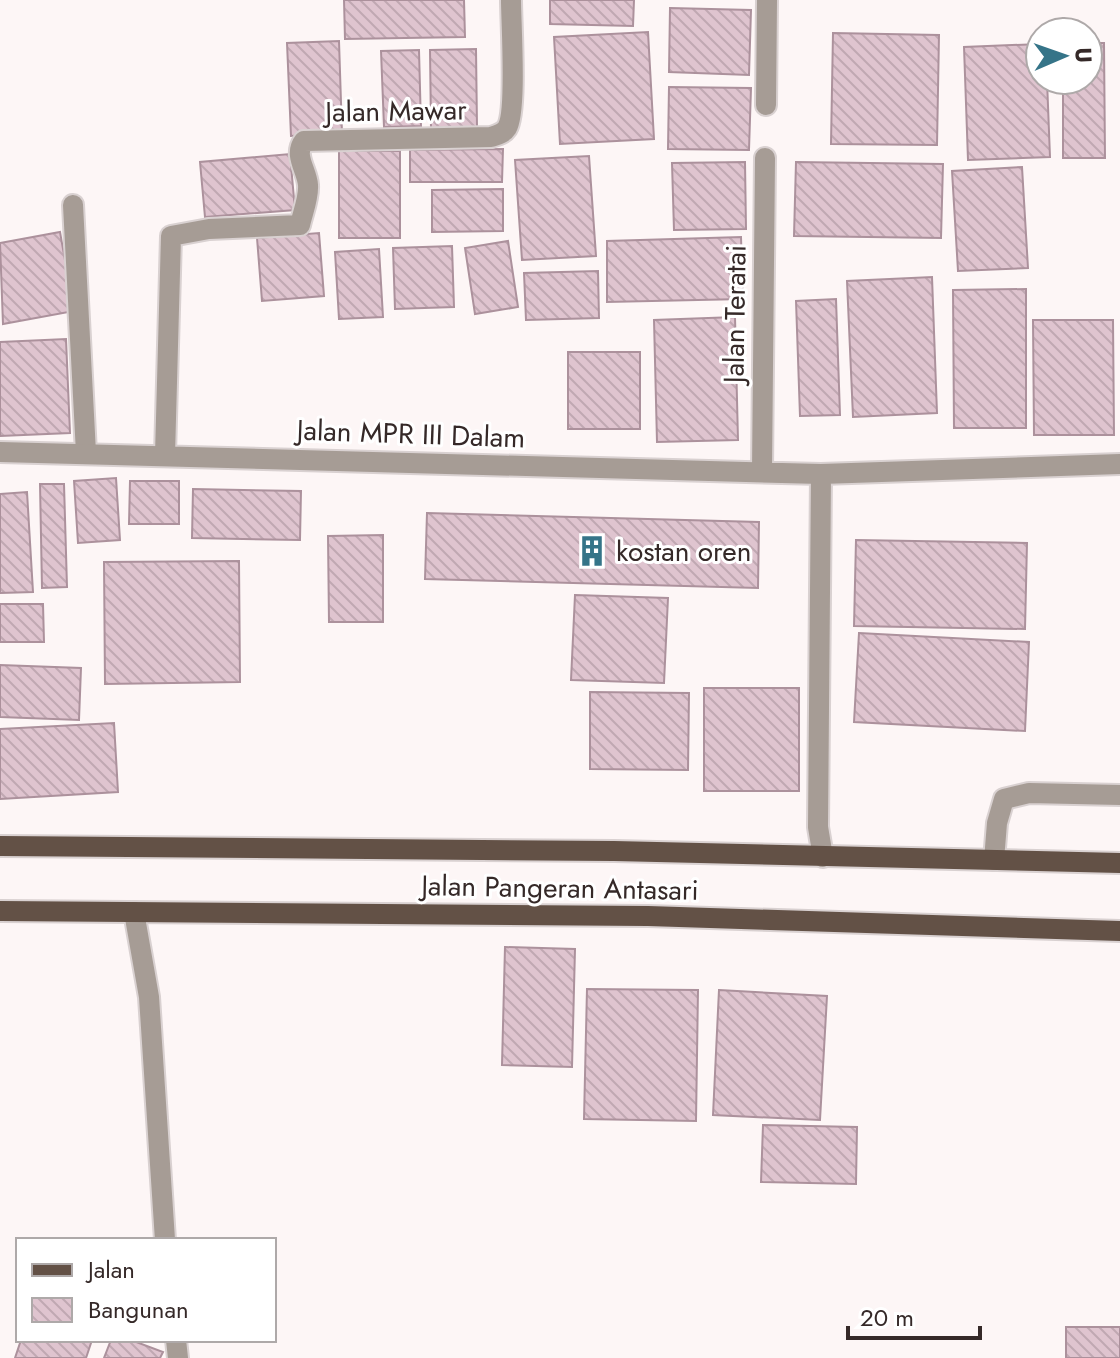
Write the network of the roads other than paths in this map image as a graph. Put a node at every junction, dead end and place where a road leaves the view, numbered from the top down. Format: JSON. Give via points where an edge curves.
{"nodes":[{"id":1,"x":511,"y":0,"type":"edge"},
{"id":2,"x":767,"y":0,"type":"edge"},
{"id":3,"x":766,"y":105,"type":"dead end"},
{"id":4,"x":765,"y":158,"type":"dead end"},
{"id":5,"x":73,"y":205,"type":"dead end"},
{"id":6,"x":0,"y":452,"type":"edge"},
{"id":7,"x":86,"y":453,"type":"junction"},
{"id":8,"x":165,"y":455,"type":"junction"},
{"id":9,"x":1120,"y":464,"type":"edge"},
{"id":10,"x":762,"y":471,"type":"junction"},
{"id":11,"x":821,"y":474,"type":"junction"},
{"id":12,"x":1120,"y":795,"type":"edge"},
{"id":13,"x":0,"y":846,"type":"edge"},
{"id":14,"x":823,"y":857,"type":"junction"},
{"id":15,"x":994,"y":860,"type":"junction"},
{"id":16,"x":1120,"y":863,"type":"edge"},
{"id":17,"x":0,"y":911,"type":"edge"},
{"id":18,"x":134,"y":912,"type":"junction"},
{"id":19,"x":1120,"y":931,"type":"edge"},
{"id":20,"x":165,"y":1238,"type":"edge"}],
"edges":[{"from":1,"to":8,"type":"street","name":"Jalan Mawar","via":[[511,104],[508,126],[501,134],[304,141],[300,159],[308,188],[300,225],[171,236]]},
{"from":2,"to":3,"type":"street"},
{"from":4,"to":10,"type":"street","name":"Jalan Teratai"},
{"from":5,"to":7,"type":"street"},
{"from":6,"to":7,"type":"street","name":"Jalan MPR III Dalam"},
{"from":7,"to":8,"type":"street","name":"Jalan MPR III Dalam"},
{"from":8,"to":10,"type":"street","name":"Jalan MPR III Dalam"},
{"from":9,"to":11,"type":"street","name":"Jalan MPR III Dalam"},
{"from":10,"to":11,"type":"street","name":"Jalan MPR III Dalam"},
{"from":11,"to":14,"type":"street","via":[[818,827]]},
{"from":12,"to":15,"type":"street","via":[[1029,793],[1004,799]]},
{"from":13,"to":14,"type":"main road","name":"Jalan Pangeran Antasari"},
{"from":14,"to":15,"type":"main road","name":"Jalan Pangeran Antasari"},
{"from":15,"to":16,"type":"main road","name":"Jalan Pangeran Antasari"},
{"from":17,"to":18,"type":"main road","name":"Jalan Pangeran Antasari"},
{"from":18,"to":19,"type":"main road","name":"Jalan Pangeran Antasari","via":[[648,916]]},
{"from":18,"to":20,"type":"street","via":[[149,997]]}]}
